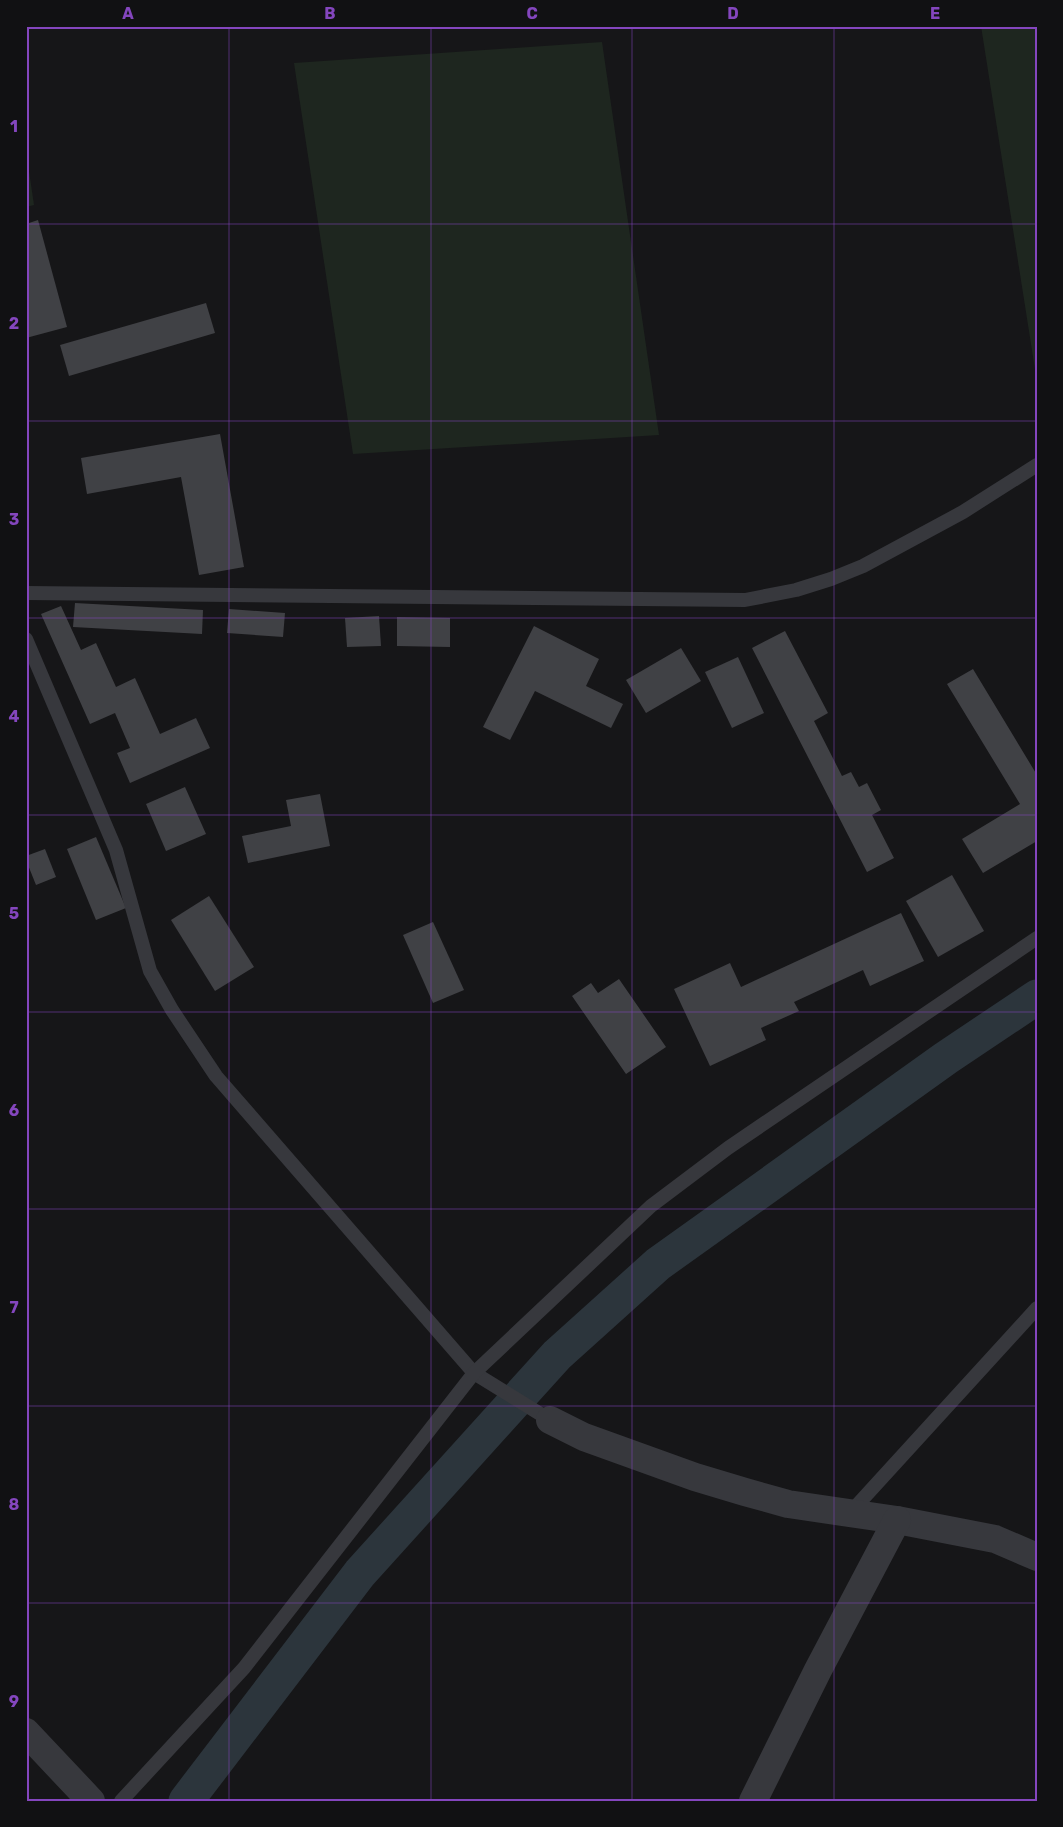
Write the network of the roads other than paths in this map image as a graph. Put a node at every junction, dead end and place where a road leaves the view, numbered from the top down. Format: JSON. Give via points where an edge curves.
{"nodes":[{"id":1,"x":1037,"y":465,"type":"edge"},
{"id":2,"x":26,"y":593,"type":"edge"},
{"id":3,"x":26,"y":640,"type":"edge"},
{"id":4,"x":1037,"y":938,"type":"edge"},
{"id":5,"x":1037,"y":1308,"type":"edge"},
{"id":6,"x":474,"y":1373,"type":"junction"},
{"id":7,"x":550,"y":1420,"type":"joint"},
{"id":8,"x":849,"y":1514,"type":"junction"},
{"id":9,"x":897,"y":1520,"type":"junction"},
{"id":10,"x":1037,"y":1557,"type":"edge"},
{"id":11,"x":26,"y":1732,"type":"edge"},
{"id":12,"x":90,"y":1801,"type":"edge"},
{"id":13,"x":121,"y":1801,"type":"edge"},
{"id":14,"x":753,"y":1801,"type":"edge"}],
"edges":[{"from":1,"to":2,"type":"lane","via":[[963,512],[863,566],[796,590],[745,600]]},
{"from":3,"to":6,"type":"lane","via":[[116,850],[150,971],[172,1010],[216,1076]]},
{"from":4,"to":6,"type":"lane","via":[[728,1148],[659,1200]]},
{"from":5,"to":8,"type":"lane"},
{"from":6,"to":7,"type":"lane"},
{"from":6,"to":13,"type":"lane","via":[[244,1668]]},
{"from":7,"to":8,"type":"street","via":[[584,1437],[695,1477],[788,1504]]},
{"from":8,"to":9,"type":"street"},
{"from":9,"to":10,"type":"street","via":[[995,1539]]},
{"from":9,"to":14,"type":"street"},
{"from":11,"to":12,"type":"street"}]}
